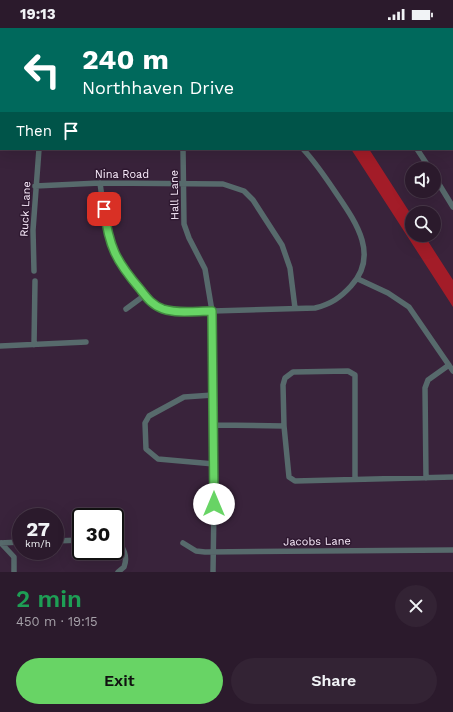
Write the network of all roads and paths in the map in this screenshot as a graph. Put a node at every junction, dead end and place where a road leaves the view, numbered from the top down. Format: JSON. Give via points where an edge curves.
{"nodes":[{"id":1,"x":39,"y":150,"type":"edge"},
{"id":2,"x":183,"y":150,"type":"edge"},
{"id":3,"x":304,"y":150,"type":"edge"},
{"id":4,"x":418,"y":150,"type":"edge"},
{"id":5,"x":425,"y":162,"type":"edge"},
{"id":6,"x":100,"y":183,"type":"junction"},
{"id":7,"x":183,"y":184,"type":"junction"},
{"id":8,"x":35,"y":186,"type":"junction"},
{"id":9,"x":441,"y":187,"type":"edge"},
{"id":10,"x":453,"y":207,"type":"edge"},
{"id":11,"x":34,"y":271,"type":"dead end"},
{"id":12,"x":358,"y":279,"type":"junction"},
{"id":13,"x":35,"y":281,"type":"dead end"},
{"id":14,"x":145,"y":295,"type":"junction"},
{"id":15,"x":296,"y":308,"type":"junction"},
{"id":16,"x":126,"y":309,"type":"dead end"},
{"id":17,"x":212,"y":311,"type":"junction"},
{"id":18,"x":86,"y":342,"type":"dead end"},
{"id":19,"x":34,"y":345,"type":"junction"},
{"id":20,"x":0,"y":346,"type":"edge"},
{"id":21,"x":449,"y":365,"type":"junction"},
{"id":22,"x":453,"y":371,"type":"edge"},
{"id":23,"x":213,"y":395,"type":"junction"},
{"id":24,"x":214,"y":425,"type":"junction"},
{"id":25,"x":284,"y":426,"type":"junction"},
{"id":26,"x":214,"y":464,"type":"junction"},
{"id":27,"x":453,"y":477,"type":"edge"},
{"id":28,"x":426,"y":478,"type":"junction"},
{"id":29,"x":355,"y":479,"type":"junction"},
{"id":30,"x":12,"y":542,"type":"edge"},
{"id":31,"x":0,"y":543,"type":"edge"},
{"id":32,"x":184,"y":543,"type":"dead end"},
{"id":33,"x":453,"y":550,"type":"edge"},
{"id":34,"x":213,"y":552,"type":"junction"},
{"id":35,"x":124,"y":554,"type":"edge"},
{"id":36,"x":14,"y":572,"type":"edge"},
{"id":37,"x":118,"y":572,"type":"edge"},
{"id":38,"x":213,"y":572,"type":"edge"}],
"edges":[{"from":1,"to":8,"type":"street","name":"Ruck Lane"},
{"from":2,"to":7,"type":"street","name":"Hall Lane"},
{"from":3,"to":12,"type":"street","via":[[316,162],[354,220],[362,237],[364,260]]},
{"from":4,"to":5,"type":"street"},
{"from":6,"to":7,"type":"street","name":"Nina Road"},
{"from":6,"to":8,"type":"street","name":"Nina Road"},
{"from":6,"to":14,"type":"street","via":[[108,236],[116,257]]},
{"from":7,"to":15,"type":"street","name":"Nina Road","via":[[223,184],[249,195],[286,253]]},
{"from":7,"to":17,"type":"street","name":"Hall Lane","via":[[185,230],[205,269]]},
{"from":8,"to":11,"type":"street","name":"Ruck Lane"},
{"from":9,"to":10,"type":"street"},
{"from":12,"to":15,"type":"street","via":[[334,302],[315,308]]},
{"from":12,"to":21,"type":"street","via":[[388,293],[409,307]]},
{"from":13,"to":19,"type":"street"},
{"from":14,"to":16,"type":"street"},
{"from":14,"to":17,"type":"street","via":[[149,301],[163,309],[178,312]]},
{"from":15,"to":17,"type":"street"},
{"from":17,"to":23,"type":"street","name":"Hall Lane"},
{"from":18,"to":19,"type":"street"},
{"from":19,"to":20,"type":"street"},
{"from":21,"to":22,"type":"street"},
{"from":21,"to":28,"type":"street","via":[[428,380],[425,388]]},
{"from":23,"to":24,"type":"street","name":"Hall Lane"},
{"from":23,"to":26,"type":"street","via":[[184,397],[149,416],[144,423],[146,449],[151,455],[158,459]]},
{"from":24,"to":25,"type":"street"},
{"from":24,"to":26,"type":"street","name":"Hall Lane"},
{"from":25,"to":29,"type":"street","via":[[289,477],[295,480]]},
{"from":25,"to":29,"type":"street","via":[[284,384],[293,372],[348,370],[355,375]]},
{"from":26,"to":34,"type":"street","name":"Hall Lane"},
{"from":27,"to":28,"type":"street"},
{"from":28,"to":29,"type":"street"},
{"from":30,"to":31,"type":"street"},
{"from":31,"to":36,"type":"street","via":[[14,557]]},
{"from":32,"to":34,"type":"street","name":"Jacobs Lane","via":[[196,551]]},
{"from":33,"to":34,"type":"street","name":"Jacobs Lane"},
{"from":34,"to":38,"type":"street","name":"Hall Lane"},
{"from":35,"to":37,"type":"street","via":[[124,567]]}]}
